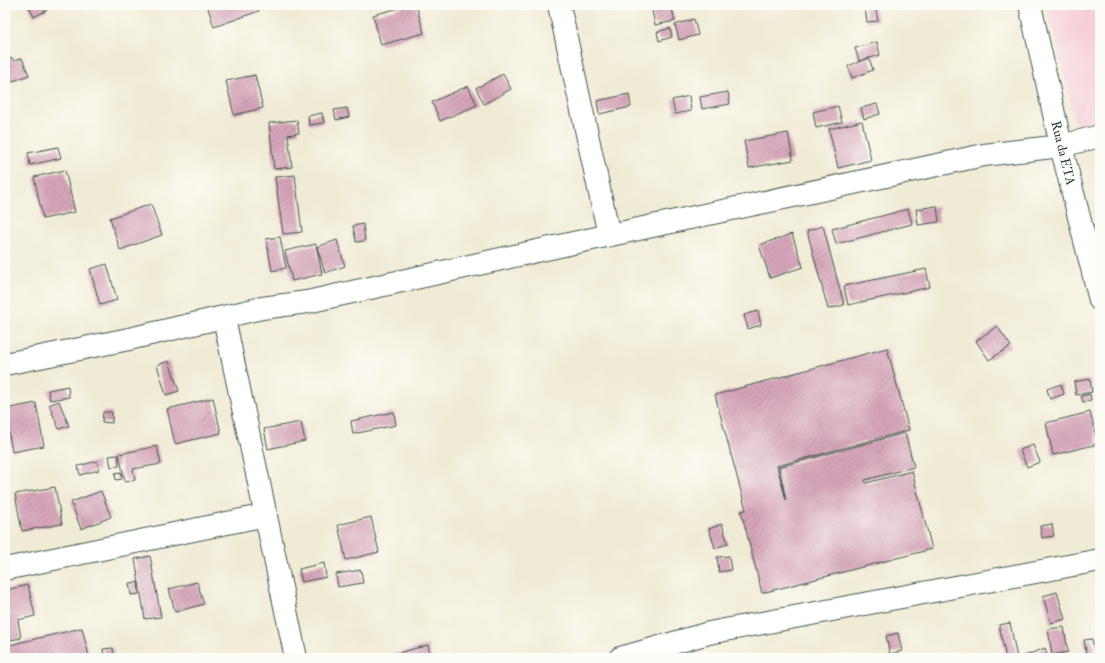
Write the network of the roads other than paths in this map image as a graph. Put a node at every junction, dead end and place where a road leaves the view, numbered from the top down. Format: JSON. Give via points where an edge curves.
{"nodes":[{"id":1,"x":559,"y":5,"type":"edge"},
{"id":2,"x":1030,"y":5,"type":"edge"},
{"id":3,"x":1100,"y":136,"type":"edge"},
{"id":4,"x":1061,"y":146,"type":"junction"},
{"id":5,"x":609,"y":235,"type":"junction"},
{"id":6,"x":1099,"y":293,"type":"edge"},
{"id":7,"x":224,"y":318,"type":"junction"},
{"id":8,"x":5,"y":364,"type":"edge"},
{"id":9,"x":266,"y":515,"type":"junction"},
{"id":10,"x":1100,"y":560,"type":"edge"},
{"id":11,"x":5,"y":569,"type":"edge"},
{"id":12,"x":296,"y":658,"type":"edge"},
{"id":13,"x":620,"y":658,"type":"edge"}],
"edges":[{"from":1,"to":5,"type":"street"},
{"from":2,"to":4,"type":"street","name":"Rua da ETA"},
{"from":3,"to":4,"type":"street"},
{"from":4,"to":5,"type":"street","via":[[984,155]]},
{"from":4,"to":6,"type":"street","name":"Rua da ETA"},
{"from":5,"to":7,"type":"street"},
{"from":7,"to":8,"type":"street"},
{"from":7,"to":9,"type":"street"},
{"from":9,"to":11,"type":"street"},
{"from":9,"to":12,"type":"street"},
{"from":10,"to":13,"type":"street","via":[[709,633]]}]}
